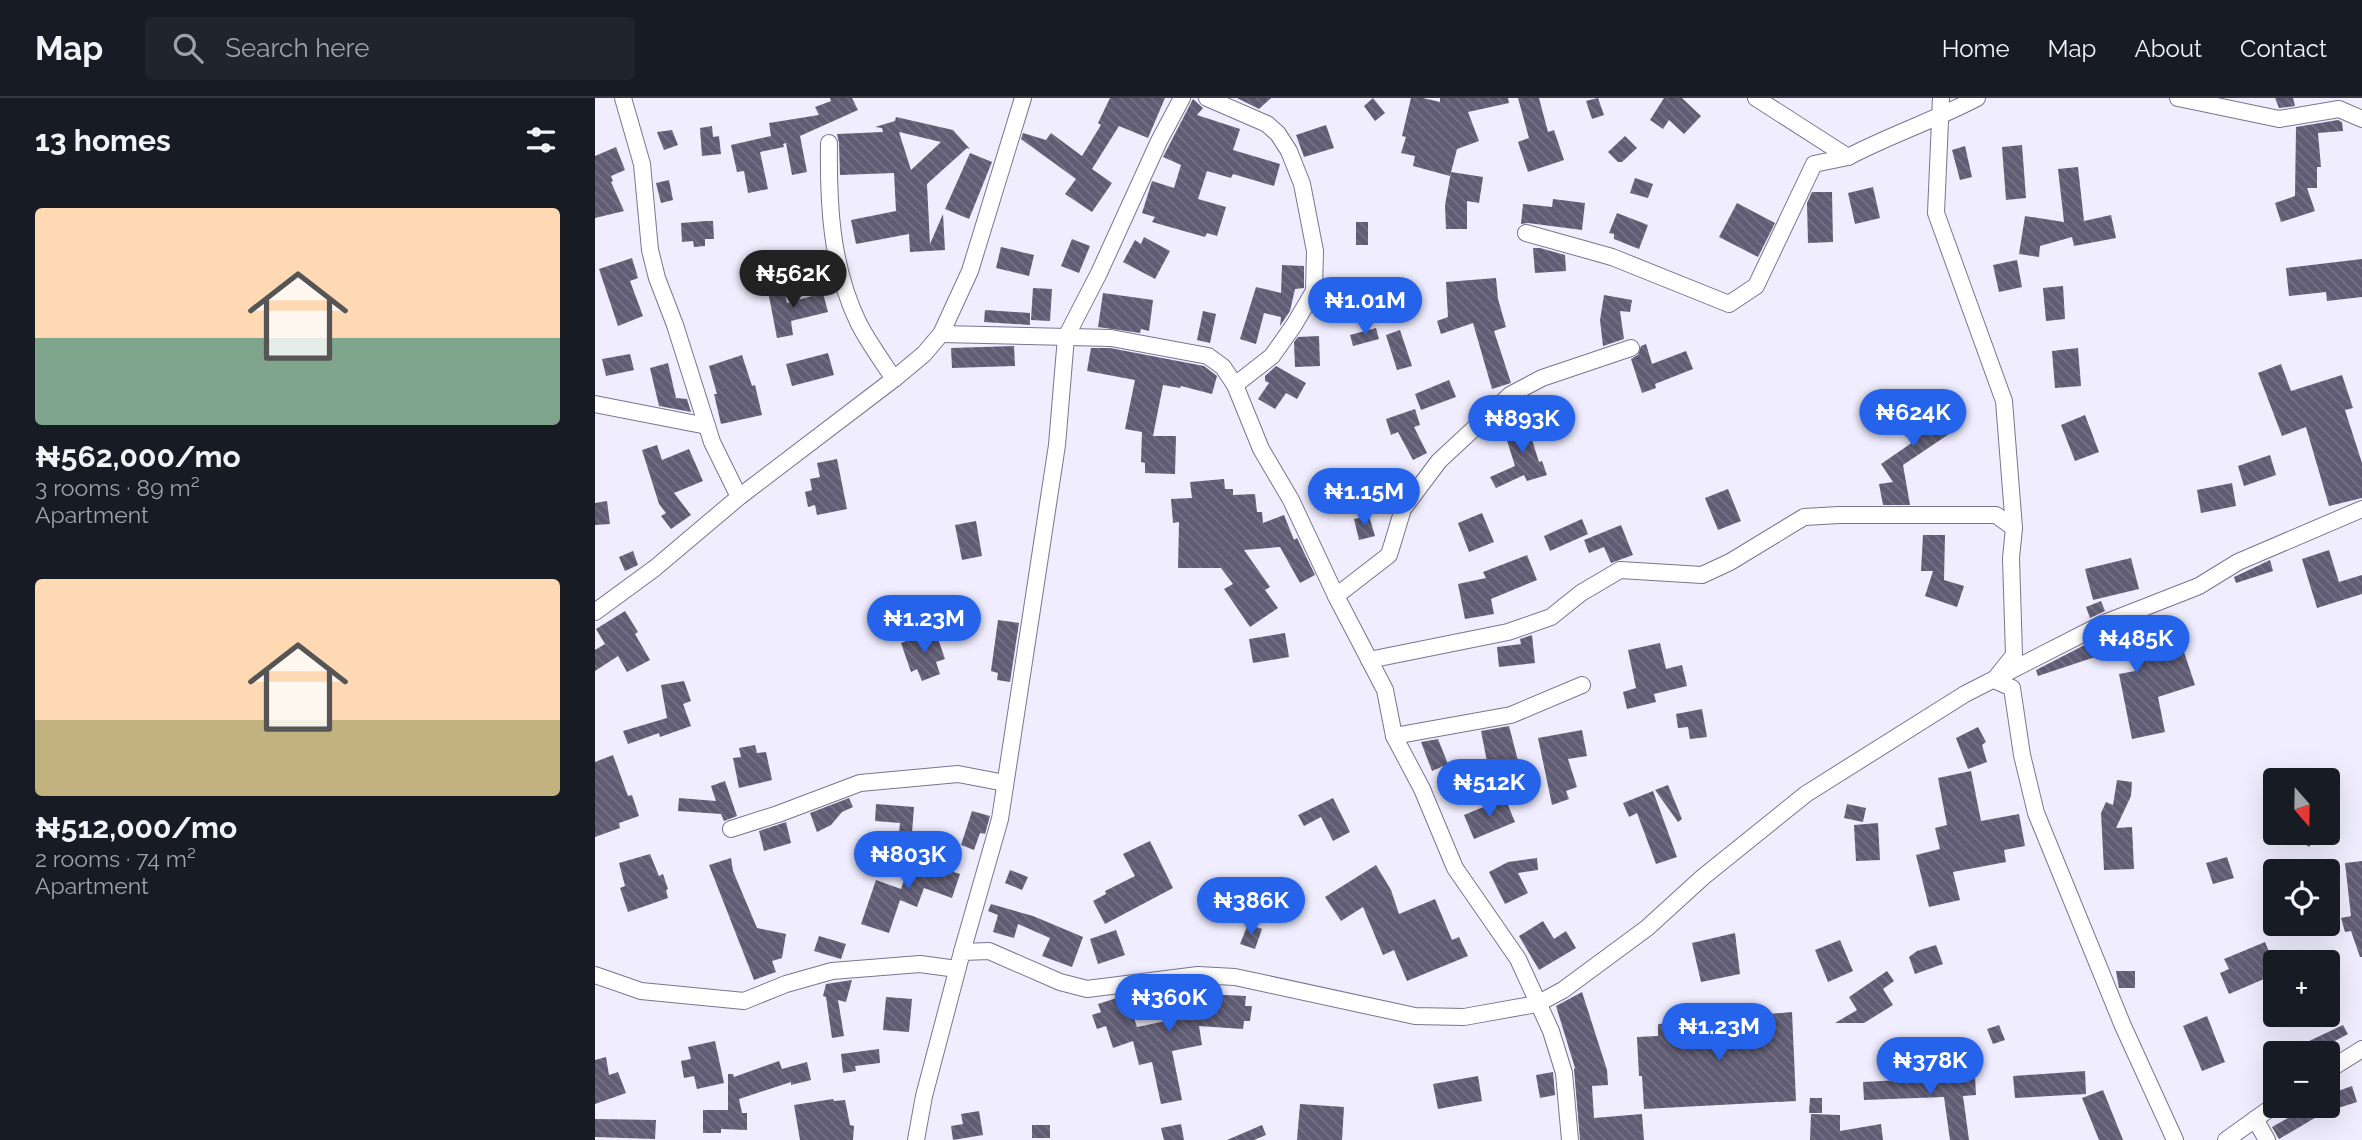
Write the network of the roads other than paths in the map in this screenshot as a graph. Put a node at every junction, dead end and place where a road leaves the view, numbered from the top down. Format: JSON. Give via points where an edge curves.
{"nodes":[{"id":1,"x":623,"y":98,"type":"edge"},
{"id":2,"x":1023,"y":98,"type":"edge"},
{"id":3,"x":1182,"y":98,"type":"edge"},
{"id":4,"x":1207,"y":98,"type":"edge"},
{"id":5,"x":1756,"y":98,"type":"edge"},
{"id":6,"x":1941,"y":98,"type":"edge"},
{"id":7,"x":1977,"y":98,"type":"edge"},
{"id":8,"x":2178,"y":98,"type":"edge"},
{"id":9,"x":1940,"y":117,"type":"junction"},
{"id":10,"x":2362,"y":119,"type":"edge"},
{"id":11,"x":829,"y":143,"type":"dead end"},
{"id":12,"x":1848,"y":158,"type":"junction"},
{"id":13,"x":1526,"y":233,"type":"dead end"},
{"id":14,"x":941,"y":334,"type":"junction"},
{"id":15,"x":1066,"y":337,"type":"junction"},
{"id":16,"x":1631,"y":348,"type":"dead end"},
{"id":17,"x":894,"y":379,"type":"junction"},
{"id":18,"x":1235,"y":385,"type":"junction"},
{"id":19,"x":595,"y":404,"type":"edge"},
{"id":20,"x":706,"y":426,"type":"junction"},
{"id":21,"x":739,"y":497,"type":"junction"},
{"id":22,"x":2362,"y":509,"type":"edge"},
{"id":23,"x":2014,"y":528,"type":"junction"},
{"id":24,"x":1336,"y":596,"type":"junction"},
{"id":25,"x":595,"y":612,"type":"edge"},
{"id":26,"x":1369,"y":660,"type":"junction"},
{"id":27,"x":1994,"y":680,"type":"junction"},
{"id":28,"x":1582,"y":685,"type":"dead end"},
{"id":29,"x":1394,"y":736,"type":"junction"},
{"id":30,"x":1005,"y":783,"type":"junction"},
{"id":31,"x":731,"y":829,"type":"dead end"},
{"id":32,"x":962,"y":952,"type":"junction"},
{"id":33,"x":957,"y":969,"type":"junction"},
{"id":34,"x":595,"y":975,"type":"edge"},
{"id":35,"x":1537,"y":1004,"type":"junction"},
{"id":36,"x":2362,"y":1049,"type":"edge"},
{"id":37,"x":2340,"y":1063,"type":"edge"},
{"id":38,"x":2263,"y":1113,"type":"edge"},
{"id":39,"x":2255,"y":1119,"type":"junction"},
{"id":40,"x":916,"y":1140,"type":"edge"},
{"id":41,"x":1570,"y":1140,"type":"edge"},
{"id":42,"x":2175,"y":1140,"type":"edge"},
{"id":43,"x":2226,"y":1140,"type":"edge"},
{"id":44,"x":2267,"y":1140,"type":"edge"}],
"edges":[{"from":1,"to":20,"type":"street","via":[[642,164],[652,259]]},
{"from":2,"to":14,"type":"street","via":[[970,271]]},
{"from":3,"to":15,"type":"street"},
{"from":4,"to":18,"type":"street","via":[[1267,124],[1278,134],[1302,184],[1315,251],[1314,291],[1294,325],[1272,356]]},
{"from":5,"to":12,"type":"street"},
{"from":6,"to":9,"type":"street"},
{"from":7,"to":9,"type":"street"},
{"from":8,"to":10,"type":"street","via":[[2279,120],[2340,109]]},
{"from":9,"to":12,"type":"street"},
{"from":9,"to":23,"type":"street","via":[[1935,213],[2004,401]]},
{"from":11,"to":17,"type":"street","via":[[828,197],[835,251],[859,323]]},
{"from":12,"to":13,"type":"street","via":[[1814,164],[1756,286],[1729,304],[1612,257]]},
{"from":14,"to":15,"type":"street"},
{"from":14,"to":17,"type":"street"},
{"from":15,"to":18,"type":"street","via":[[1111,338],[1208,356]]},
{"from":15,"to":30,"type":"street","via":[[1057,445]]},
{"from":16,"to":24,"type":"street","via":[[1542,378],[1510,395],[1439,461],[1403,509],[1389,555]]},
{"from":17,"to":21,"type":"street"},
{"from":18,"to":24,"type":"street","via":[[1261,449],[1291,500]]},
{"from":19,"to":20,"type":"street"},
{"from":20,"to":21,"type":"street"},
{"from":21,"to":25,"type":"street"},
{"from":22,"to":27,"type":"street","via":[[2238,562],[2199,586],[2102,624]]},
{"from":23,"to":26,"type":"street","via":[[1996,516],[1804,517],[1702,575],[1620,570],[1551,617]]},
{"from":23,"to":27,"type":"street","via":[[2014,655]]},
{"from":24,"to":26,"type":"street"},
{"from":26,"to":29,"type":"street","via":[[1385,690]]},
{"from":27,"to":35,"type":"street","via":[[1806,794],[1647,928]]},
{"from":27,"to":42,"type":"street","via":[[2012,688],[2036,813]]},
{"from":28,"to":29,"type":"street","via":[[1511,715]]},
{"from":29,"to":35,"type":"street","via":[[1455,868],[1518,959]]},
{"from":30,"to":31,"type":"street","via":[[958,774],[860,783]]},
{"from":30,"to":32,"type":"street","via":[[1000,819]]},
{"from":32,"to":33,"type":"street"},
{"from":32,"to":35,"type":"street","via":[[989,951],[1087,989],[1198,975],[1235,976],[1415,1016],[1464,1017]]},
{"from":33,"to":34,"type":"street","via":[[920,964],[832,971],[744,1001],[641,991]]},
{"from":33,"to":40,"type":"street"},
{"from":35,"to":41,"type":"street","via":[[1564,1073]]},
{"from":36,"to":37,"type":"street"},
{"from":38,"to":39,"type":"street"},
{"from":39,"to":43,"type":"street"},
{"from":39,"to":44,"type":"street"}]}
